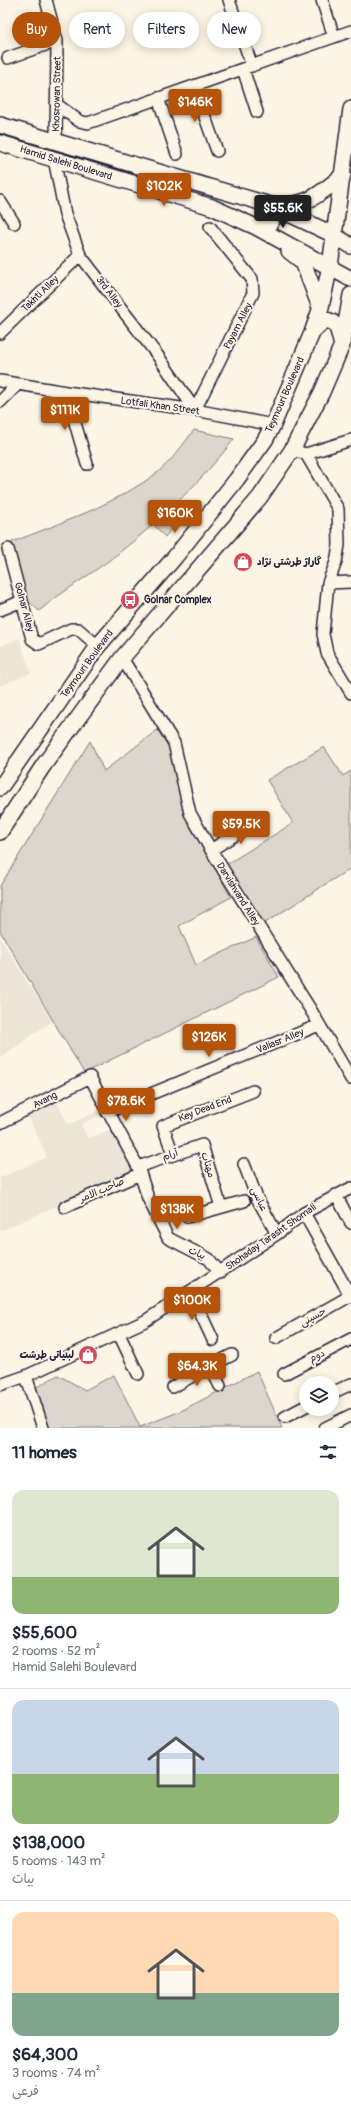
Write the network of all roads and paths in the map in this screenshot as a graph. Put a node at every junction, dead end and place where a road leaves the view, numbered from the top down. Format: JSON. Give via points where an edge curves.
{"nodes":[{"id":1,"x":46,"y":0,"type":"edge"},
{"id":2,"x":229,"y":0,"type":"edge"},
{"id":3,"x":322,"y":0,"type":"edge"},
{"id":4,"x":49,"y":12,"type":"edge"},
{"id":5,"x":351,"y":31,"type":"edge"},
{"id":6,"x":334,"y":37,"type":"junction"},
{"id":7,"x":37,"y":48,"type":"edge"},
{"id":8,"x":57,"y":48,"type":"edge"},
{"id":9,"x":8,"y":58,"type":"dead end"},
{"id":10,"x":247,"y":67,"type":"junction"},
{"id":11,"x":194,"y":86,"type":"junction"},
{"id":12,"x":158,"y":98,"type":"junction"},
{"id":13,"x":56,"y":104,"type":"junction"},
{"id":14,"x":351,"y":109,"type":"edge"},
{"id":15,"x":257,"y":112,"type":"dead end"},
{"id":16,"x":0,"y":125,"type":"edge"},
{"id":17,"x":56,"y":142,"type":"junction"},
{"id":18,"x":0,"y":143,"type":"edge"},
{"id":19,"x":217,"y":151,"type":"dead end"},
{"id":20,"x":177,"y":154,"type":"dead end"},
{"id":21,"x":54,"y":159,"type":"junction"},
{"id":22,"x":343,"y":175,"type":"junction"},
{"id":23,"x":351,"y":195,"type":"edge"},
{"id":24,"x":0,"y":201,"type":"edge"},
{"id":25,"x":270,"y":205,"type":"junction"},
{"id":26,"x":14,"y":223,"type":"dead end"},
{"id":27,"x":210,"y":227,"type":"dead end"},
{"id":28,"x":256,"y":227,"type":"junction"},
{"id":29,"x":334,"y":235,"type":"junction"},
{"id":30,"x":351,"y":246,"type":"edge"},
{"id":31,"x":80,"y":255,"type":"junction"},
{"id":32,"x":330,"y":266,"type":"junction"},
{"id":33,"x":351,"y":279,"type":"edge"},
{"id":34,"x":351,"y":295,"type":"edge"},
{"id":35,"x":320,"y":307,"type":"junction"},
{"id":36,"x":0,"y":333,"type":"edge"},
{"id":37,"x":312,"y":333,"type":"junction"},
{"id":38,"x":347,"y":340,"type":"edge"},
{"id":39,"x":0,"y":381,"type":"edge"},
{"id":40,"x":16,"y":385,"type":"junction"},
{"id":41,"x":66,"y":392,"type":"junction"},
{"id":42,"x":0,"y":402,"type":"edge"},
{"id":43,"x":195,"y":410,"type":"junction"},
{"id":44,"x":273,"y":425,"type":"junction"},
{"id":45,"x":351,"y":440,"type":"edge"},
{"id":46,"x":299,"y":452,"type":"junction"},
{"id":47,"x":87,"y":464,"type":"dead end"},
{"id":48,"x":8,"y":549,"type":"dead end"},
{"id":49,"x":328,"y":582,"type":"junction"},
{"id":50,"x":351,"y":582,"type":"edge"},
{"id":51,"x":22,"y":601,"type":"junction"},
{"id":52,"x":0,"y":610,"type":"edge"},
{"id":53,"x":98,"y":646,"type":"junction"},
{"id":54,"x":122,"y":658,"type":"junction"},
{"id":55,"x":351,"y":692,"type":"edge"},
{"id":56,"x":0,"y":788,"type":"edge"},
{"id":57,"x":258,"y":820,"type":"dead end"},
{"id":58,"x":0,"y":832,"type":"edge"},
{"id":59,"x":211,"y":850,"type":"junction"},
{"id":60,"x":320,"y":1025,"type":"junction"},
{"id":61,"x":90,"y":1077,"type":"joint"},
{"id":62,"x":351,"y":1079,"type":"edge"},
{"id":63,"x":253,"y":1091,"type":"dead end"},
{"id":64,"x":107,"y":1112,"type":"junction"},
{"id":65,"x":0,"y":1123,"type":"edge"},
{"id":66,"x":202,"y":1145,"type":"joint"},
{"id":67,"x":173,"y":1154,"type":"junction"},
{"id":68,"x":244,"y":1164,"type":"dead end"},
{"id":69,"x":139,"y":1171,"type":"junction"},
{"id":70,"x":351,"y":1188,"type":"edge"},
{"id":71,"x":336,"y":1195,"type":"junction"},
{"id":72,"x":244,"y":1201,"type":"dead end"},
{"id":73,"x":65,"y":1207,"type":"dead end"},
{"id":74,"x":221,"y":1207,"type":"junction"},
{"id":75,"x":304,"y":1213,"type":"junction"},
{"id":76,"x":187,"y":1217,"type":"dead end"},
{"id":77,"x":351,"y":1223,"type":"edge"},
{"id":78,"x":278,"y":1234,"type":"junction"},
{"id":79,"x":220,"y":1272,"type":"junction"},
{"id":80,"x":191,"y":1292,"type":"junction"},
{"id":81,"x":351,"y":1297,"type":"edge"},
{"id":82,"x":119,"y":1334,"type":"junction"},
{"id":83,"x":276,"y":1338,"type":"dead end"},
{"id":84,"x":351,"y":1339,"type":"edge"},
{"id":85,"x":213,"y":1340,"type":"dead end"},
{"id":86,"x":232,"y":1355,"type":"dead end"},
{"id":87,"x":210,"y":1366,"type":"junction"},
{"id":88,"x":138,"y":1374,"type":"dead end"},
{"id":89,"x":284,"y":1374,"type":"dead end"},
{"id":90,"x":26,"y":1376,"type":"junction"},
{"id":91,"x":351,"y":1384,"type":"edge"},
{"id":92,"x":0,"y":1385,"type":"edge"},
{"id":93,"x":173,"y":1386,"type":"dead end"},
{"id":94,"x":220,"y":1386,"type":"dead end"},
{"id":95,"x":339,"y":1390,"type":"edge"},
{"id":96,"x":299,"y":1410,"type":"edge"},
{"id":97,"x":351,"y":1415,"type":"edge"},
{"id":98,"x":285,"y":1417,"type":"dead end"},
{"id":99,"x":42,"y":1428,"type":"edge"},
{"id":100,"x":325,"y":1428,"type":"edge"}],
"edges":[{"from":1,"to":4,"type":"street","name":"Khosrowan Street"},
{"from":2,"to":10,"type":"street"},
{"from":3,"to":6,"type":"street"},
{"from":5,"to":6,"type":"street"},
{"from":6,"to":10,"type":"street"},
{"from":7,"to":9,"type":"street"},
{"from":8,"to":13,"type":"street","name":"Khosrowan Street"},
{"from":10,"to":11,"type":"street"},
{"from":10,"to":15,"type":"street"},
{"from":11,"to":12,"type":"street"},
{"from":11,"to":19,"type":"street"},
{"from":12,"to":13,"type":"street","via":[[88,123],[79,121]]},
{"from":12,"to":20,"type":"street"},
{"from":13,"to":17,"type":"street","name":"Khosrowan Street"},
{"from":14,"to":22,"type":"main road","name":"Teymouri Boulevard"},
{"from":16,"to":17,"type":"main road","name":"Hamid Salehi Boulevard"},
{"from":17,"to":25,"type":"main road","name":"Hamid Salehi Boulevard"},
{"from":18,"to":21,"type":"main road","name":"Hamid Salehi Boulevard"},
{"from":21,"to":28,"type":"main road","name":"Hamid Salehi Boulevard","via":[[212,207]]},
{"from":21,"to":31,"type":"street","name":"3rd Alley","via":[[65,214]]},
{"from":22,"to":23,"type":"main road","via":[[346,189]]},
{"from":22,"to":25,"type":"main road","via":[[320,194],[303,203]]},
{"from":22,"to":29,"type":"main road","name":"Teymouri Boulevard"},
{"from":24,"to":26,"type":"street"},
{"from":25,"to":28,"type":"main road","via":[[273,212],[272,221],[266,227]]},
{"from":25,"to":29,"type":"main road","name":"Hamid Salehi Boulevard"},
{"from":27,"to":43,"type":"street","name":"Payam Alley","via":[[252,280],[253,293]]},
{"from":28,"to":32,"type":"main road","name":"Hamid Salehi Boulevard"},
{"from":28,"to":35,"type":"main road","via":[[303,262]]},
{"from":29,"to":30,"type":"main road","name":"Hamid Salehi Boulevard"},
{"from":29,"to":32,"type":"main road","name":"Teymouri Boulevard"},
{"from":31,"to":36,"type":"street","name":"Takhti Alley"},
{"from":31,"to":43,"type":"street","name":"3rd Alley","via":[[158,356]]},
{"from":32,"to":33,"type":"main road","name":"Hamid Salehi Boulevard"},
{"from":32,"to":35,"type":"main road","name":"Teymouri Boulevard"},
{"from":34,"to":38,"type":"main road"},
{"from":35,"to":37,"type":"main road","name":"Teymouri Boulevard"},
{"from":37,"to":38,"type":"main road","via":[[325,320],[331,321]]},
{"from":37,"to":44,"type":"main road","name":"Teymouri Boulevard"},
{"from":38,"to":46,"type":"main road","via":[[322,392]]},
{"from":39,"to":40,"type":"street","name":"Lotfali Khan Street"},
{"from":40,"to":41,"type":"street","name":"Lotfali Khan Street"},
{"from":40,"to":42,"type":"street"},
{"from":41,"to":43,"type":"street","name":"Lotfali Khan Street"},
{"from":41,"to":47,"type":"street"},
{"from":43,"to":44,"type":"street","name":"Lotfali Khan Street"},
{"from":44,"to":53,"type":"main road","name":"Teymouri Boulevard","via":[[266,440],[237,480]]},
{"from":45,"to":46,"type":"street"},
{"from":46,"to":49,"type":"street","via":[[338,509],[339,546]]},
{"from":46,"to":54,"type":"main road"},
{"from":48,"to":51,"type":"street","name":"Golnar Alley"},
{"from":49,"to":50,"type":"street"},
{"from":49,"to":55,"type":"street","via":[[324,645],[333,665]]},
{"from":51,"to":52,"type":"street"},
{"from":51,"to":53,"type":"street","name":"Golnar Alley","via":[[32,639],[39,644],[78,629]]},
{"from":53,"to":56,"type":"main road","name":"Teymouri Boulevard"},
{"from":54,"to":58,"type":"main road","via":[[43,766]]},
{"from":54,"to":59,"type":"street","name":"Darvishvand Alley","via":[[174,743],[190,813]]},
{"from":57,"to":59,"type":"street"},
{"from":59,"to":60,"type":"street","name":"Darvishvand Alley"},
{"from":60,"to":62,"type":"street","name":"Darvishvand Alley"},
{"from":60,"to":64,"type":"street","name":"Valiasr Alley"},
{"from":61,"to":64,"type":"street","name":"بیات"},
{"from":61,"to":65,"type":"street","name":"Avang"},
{"from":63,"to":67,"type":"street","name":"Key Dead End","via":[[163,1126]]},
{"from":64,"to":69,"type":"street","name":"بیات"},
{"from":66,"to":67,"type":"street","name":"آرام"},
{"from":66,"to":74,"type":"street","name":"مهتاب"},
{"from":67,"to":69,"type":"street","name":"آرام"},
{"from":68,"to":78,"type":"street","name":"عباسی","via":[[256,1198]]},
{"from":69,"to":73,"type":"street","name":"صاحب الامر"},
{"from":69,"to":79,"type":"street","name":"بیات","via":[[148,1198],[168,1238],[209,1259]]},
{"from":70,"to":71,"type":"street","name":"Shohaday Tarasht Shomali"},
{"from":71,"to":75,"type":"street","name":"Shohaday Tarasht Shomali"},
{"from":71,"to":77,"type":"street"},
{"from":72,"to":74,"type":"street"},
{"from":74,"to":76,"type":"street"},
{"from":75,"to":78,"type":"street","name":"Shohaday Tarasht Shomali"},
{"from":75,"to":81,"type":"street"},
{"from":78,"to":79,"type":"street","name":"Shohaday Tarasht Shomali"},
{"from":79,"to":80,"type":"street","name":"Shohaday Tarasht Shomali"},
{"from":80,"to":82,"type":"street","name":"Shohaday Tarasht Shomali","via":[[145,1322]]},
{"from":80,"to":85,"type":"street"},
{"from":81,"to":83,"type":"street","name":"حسینی"},
{"from":82,"to":88,"type":"street"},
{"from":82,"to":90,"type":"street","name":"Shohaday Tarasht Shomali"},
{"from":84,"to":89,"type":"street","name":"دوم"},
{"from":86,"to":87,"type":"street"},
{"from":87,"to":93,"type":"street"},
{"from":87,"to":94,"type":"street"},
{"from":90,"to":92,"type":"street","name":"Shohaday Tarasht Shomali"},
{"from":90,"to":99,"type":"street"},
{"from":91,"to":95,"type":"street"},
{"from":96,"to":98,"type":"street"},
{"from":97,"to":100,"type":"street"}]}
